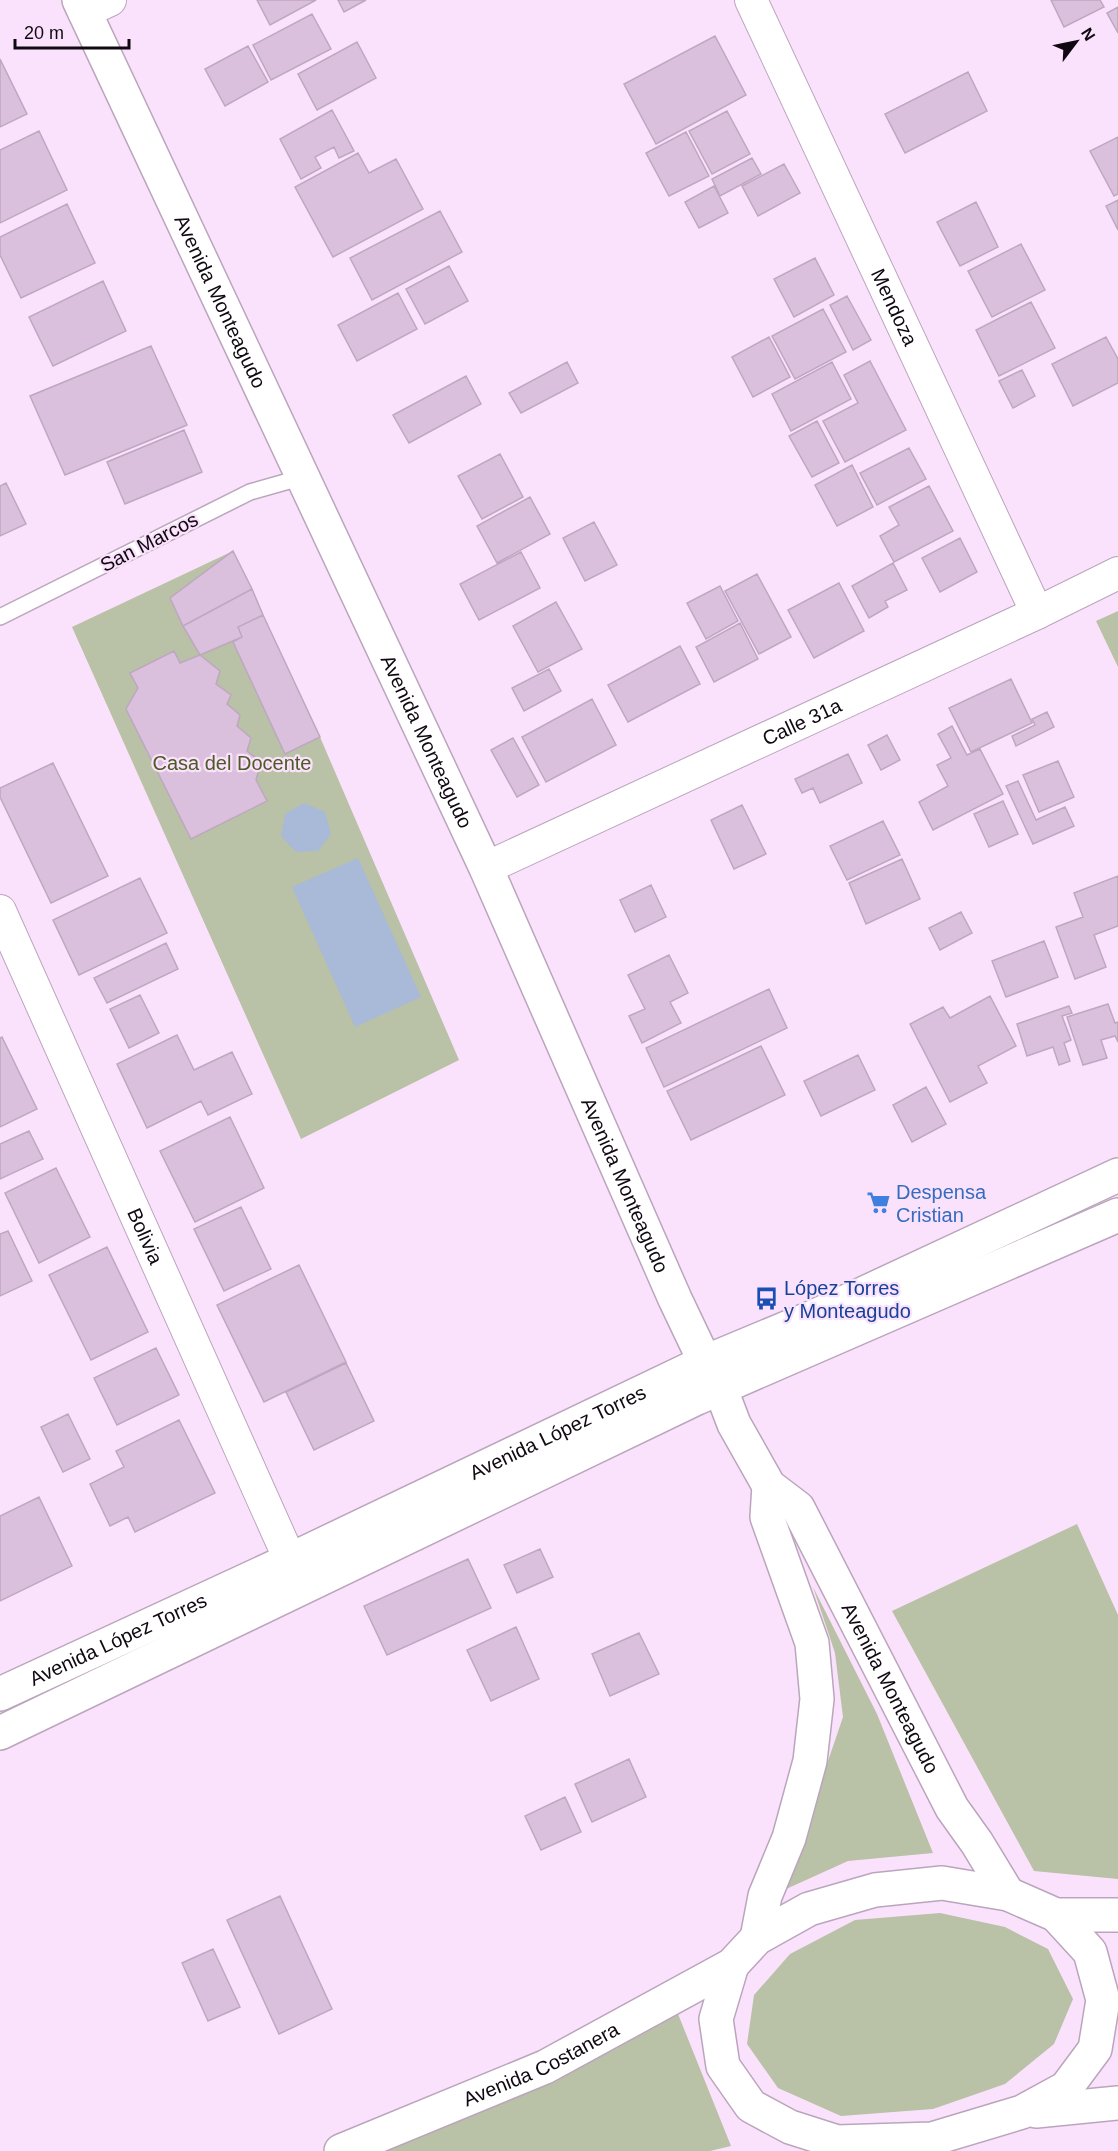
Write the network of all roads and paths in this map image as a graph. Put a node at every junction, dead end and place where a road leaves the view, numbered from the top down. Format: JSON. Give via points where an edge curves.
{"nodes":[{"id":1,"x":751,"y":0,"type":"edge"},
{"id":2,"x":91,"y":4,"type":"edge"},
{"id":3,"x":303,"y":477,"type":"junction"},
{"id":4,"x":1118,"y":573,"type":"edge"},
{"id":5,"x":1037,"y":613,"type":"junction"},
{"id":6,"x":0,"y":617,"type":"edge"},
{"id":7,"x":486,"y":868,"type":"junction"},
{"id":8,"x":0,"y":911,"type":"edge"},
{"id":9,"x":1118,"y":1175,"type":"edge"},
{"id":10,"x":1118,"y":1215,"type":"edge"},
{"id":11,"x":712,"y":1375,"type":"junction"},
{"id":12,"x":769,"y":1486,"type":"junction"},
{"id":13,"x":290,"y":1560,"type":"junction"},
{"id":14,"x":0,"y":1694,"type":"edge"},
{"id":15,"x":0,"y":1733,"type":"edge"},
{"id":16,"x":1008,"y":1894,"type":"junction"},
{"id":17,"x":1056,"y":1915,"type":"junction"},
{"id":18,"x":1118,"y":1916,"type":"edge"},
{"id":19,"x":757,"y":1938,"type":"junction"},
{"id":20,"x":732,"y":1965,"type":"junction"},
{"id":21,"x":1118,"y":2103,"type":"edge"},
{"id":22,"x":1022,"y":2112,"type":"junction"},
{"id":23,"x":837,"y":2142,"type":"junction"},
{"id":24,"x":341,"y":2151,"type":"edge"},
{"id":25,"x":802,"y":2151,"type":"edge"}],
"edges":[{"from":1,"to":5,"type":"street","name":"Mendoza"},
{"from":2,"to":3,"type":"main road","name":"Avenida Monteagudo"},
{"from":3,"to":6,"type":"lane","name":"San Marcos","via":[[250,492]]},
{"from":3,"to":7,"type":"main road","name":"Avenida Monteagudo"},
{"from":4,"to":5,"type":"street","name":"Calle 31a"},
{"from":5,"to":7,"type":"street","name":"Calle 31a"},
{"from":7,"to":11,"type":"main road","name":"Avenida Monteagudo"},
{"from":8,"to":13,"type":"street","name":"Bolivia"},
{"from":9,"to":11,"type":"main road","name":"Avenida López Torres","via":[[813,1317]]},
{"from":10,"to":11,"type":"main road","name":"Avenida López Torres"},
{"from":11,"to":12,"type":"main road","name":"Avenida Monteagudo"},
{"from":11,"to":13,"type":"main road","name":"Avenida López Torres"},
{"from":11,"to":15,"type":"main road","name":"Avenida López Torres"},
{"from":12,"to":16,"type":"main road","name":"Avenida Monteagudo","via":[[798,1508],[952,1808]]},
{"from":12,"to":19,"type":"main road","via":[[766,1517],[812,1643],[817,1699],[810,1761],[789,1838],[765,1896]]},
{"from":13,"to":14,"type":"main road","name":"Avenida López Torres"},
{"from":16,"to":17,"type":"main road","name":"Avenida Costanera"},
{"from":16,"to":19,"type":"main road","name":"Avenida Costanera","via":[[942,1883],[875,1890],[809,1909]]},
{"from":17,"to":18,"type":"main road","name":"Avenida Costanera"},
{"from":17,"to":22,"type":"main road","name":"Avenida Costanera","via":[[1090,1952],[1103,2000],[1095,2049],[1066,2088]]},
{"from":19,"to":20,"type":"main road","name":"Avenida Costanera"},
{"from":20,"to":23,"type":"main road","name":"Avenida Costanera","via":[[716,2019],[723,2066],[751,2106],[790,2127]]},
{"from":20,"to":24,"type":"main road","name":"Avenida Costanera","via":[[544,2067]]},
{"from":21,"to":22,"type":"main road","name":"Avenida Costanera"},
{"from":22,"to":23,"type":"main road","name":"Avenida Costanera","via":[[932,2139]]},
{"from":23,"to":25,"type":"main road","name":"Avenida Costanera"}]}
